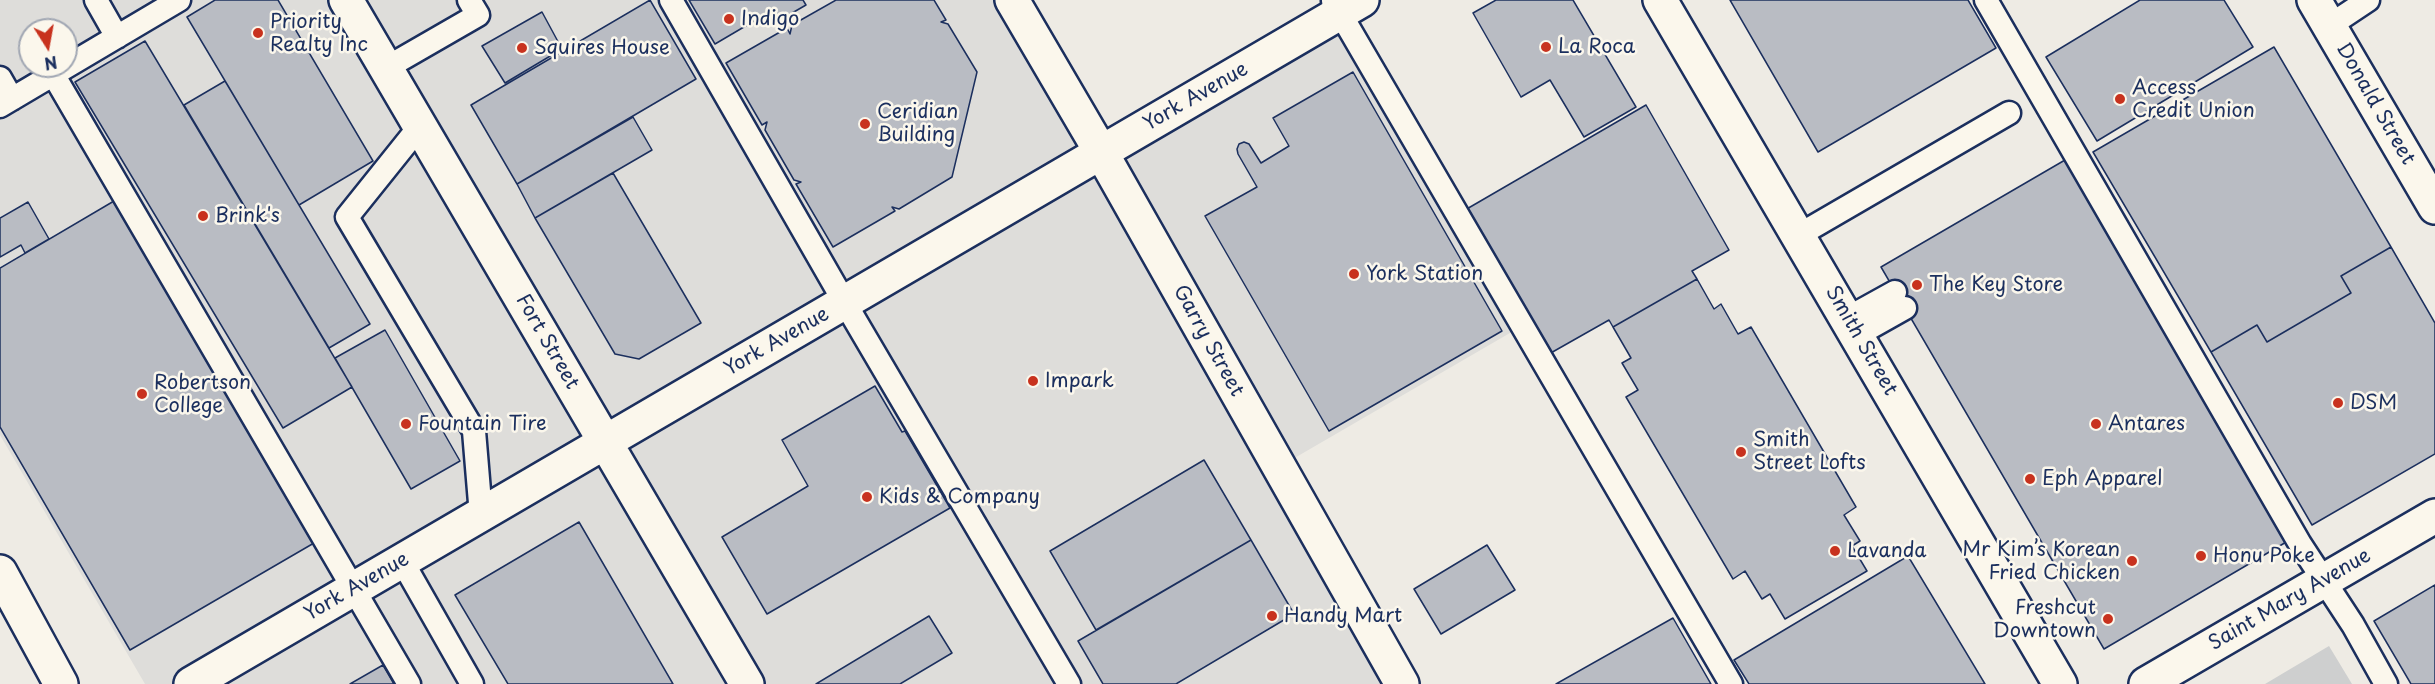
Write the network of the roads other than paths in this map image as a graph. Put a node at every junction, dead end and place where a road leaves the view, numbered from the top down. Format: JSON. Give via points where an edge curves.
{"nodes":[{"id":1,"x":96,"y":0,"type":"edge"},
{"id":2,"x":179,"y":0,"type":"edge"},
{"id":3,"x":346,"y":0,"type":"edge"},
{"id":4,"x":469,"y":0,"type":"edge"},
{"id":5,"x":670,"y":0,"type":"edge"},
{"id":6,"x":1012,"y":0,"type":"edge"},
{"id":7,"x":1660,"y":0,"type":"edge"},
{"id":8,"x":1986,"y":0,"type":"edge"},
{"id":9,"x":2368,"y":0,"type":"edge"},
{"id":10,"x":1344,"y":4,"type":"edge"},
{"id":11,"x":2322,"y":13,"type":"edge"},
{"id":12,"x":117,"y":37,"type":"junction"},
{"id":13,"x":78,"y":60,"type":"edge"},
{"id":14,"x":386,"y":68,"type":"junction"},
{"id":15,"x":0,"y":78,"type":"edge"},
{"id":16,"x":46,"y":78,"type":"edge"},
{"id":17,"x":55,"y":78,"type":"edge"},
{"id":18,"x":6,"y":102,"type":"edge"},
{"id":19,"x":2009,"y":113,"type":"dead end"},
{"id":20,"x":420,"y":126,"type":"junction"},
{"id":21,"x":1101,"y":152,"type":"junction"},
{"id":22,"x":2435,"y":207,"type":"edge"},
{"id":23,"x":1799,"y":235,"type":"junction"},
{"id":24,"x":1900,"y":300,"type":"dead end"},
{"id":25,"x":845,"y":303,"type":"junction"},
{"id":26,"x":1852,"y":327,"type":"junction"},
{"id":27,"x":606,"y":441,"type":"junction"},
{"id":28,"x":481,"y":515,"type":"junction"},
{"id":29,"x":2435,"y":516,"type":"edge"},
{"id":30,"x":402,"y":561,"type":"junction"},
{"id":31,"x":0,"y":572,"type":"edge"},
{"id":32,"x":2324,"y":580,"type":"junction"},
{"id":33,"x":353,"y":590,"type":"junction"},
{"id":34,"x":61,"y":684,"type":"edge"},
{"id":35,"x":191,"y":684,"type":"edge"},
{"id":36,"x":409,"y":684,"type":"edge"},
{"id":37,"x":472,"y":684,"type":"edge"},
{"id":38,"x":747,"y":684,"type":"edge"},
{"id":39,"x":1068,"y":684,"type":"edge"},
{"id":40,"x":1402,"y":684,"type":"edge"},
{"id":41,"x":1731,"y":684,"type":"edge"},
{"id":42,"x":2060,"y":684,"type":"edge"},
{"id":43,"x":2146,"y":684,"type":"edge"},
{"id":44,"x":2386,"y":684,"type":"edge"}],
"edges":[{"from":1,"to":12,"type":"lane"},
{"from":2,"to":12,"type":"lane"},
{"from":3,"to":14,"type":"main road","name":"Fort Street"},
{"from":4,"to":14,"type":"lane","via":[[478,15]]},
{"from":5,"to":25,"type":"lane"},
{"from":6,"to":21,"type":"main road","name":"Garry Street"},
{"from":7,"to":23,"type":"main road","name":"Smith Street"},
{"from":8,"to":32,"type":"lane"},
{"from":9,"to":11,"type":"lane"},
{"from":10,"to":21,"type":"main road","name":"York Avenue"},
{"from":10,"to":41,"type":"lane"},
{"from":11,"to":22,"type":"main road","name":"Donald Street"},
{"from":12,"to":13,"type":"lane"},
{"from":14,"to":20,"type":"main road","name":"Fort Street"},
{"from":15,"to":18,"type":"lane"},
{"from":16,"to":18,"type":"lane"},
{"from":17,"to":33,"type":"lane"},
{"from":19,"to":23,"type":"lane"},
{"from":20,"to":27,"type":"main road","name":"Fort Street"},
{"from":20,"to":28,"type":"lane","via":[[347,218],[474,431]]},
{"from":21,"to":25,"type":"main road","name":"York Avenue"},
{"from":21,"to":40,"type":"main road","name":"Garry Street"},
{"from":23,"to":26,"type":"main road","name":"Smith Street"},
{"from":24,"to":26,"type":"lane"},
{"from":25,"to":27,"type":"main road","name":"York Avenue"},
{"from":25,"to":39,"type":"lane"},
{"from":26,"to":42,"type":"main road","name":"Smith Street"},
{"from":27,"to":28,"type":"main road","name":"York Avenue"},
{"from":27,"to":38,"type":"main road","name":"Fort Street"},
{"from":28,"to":30,"type":"main road","name":"York Avenue"},
{"from":29,"to":32,"type":"main road","name":"Saint Mary Avenue"},
{"from":30,"to":33,"type":"main road","name":"York Avenue"},
{"from":30,"to":37,"type":"lane"},
{"from":31,"to":34,"type":"main road"},
{"from":32,"to":43,"type":"main road","name":"Saint Mary Avenue"},
{"from":32,"to":44,"type":"lane"},
{"from":33,"to":35,"type":"main road","name":"York Avenue"},
{"from":33,"to":36,"type":"lane"}]}
